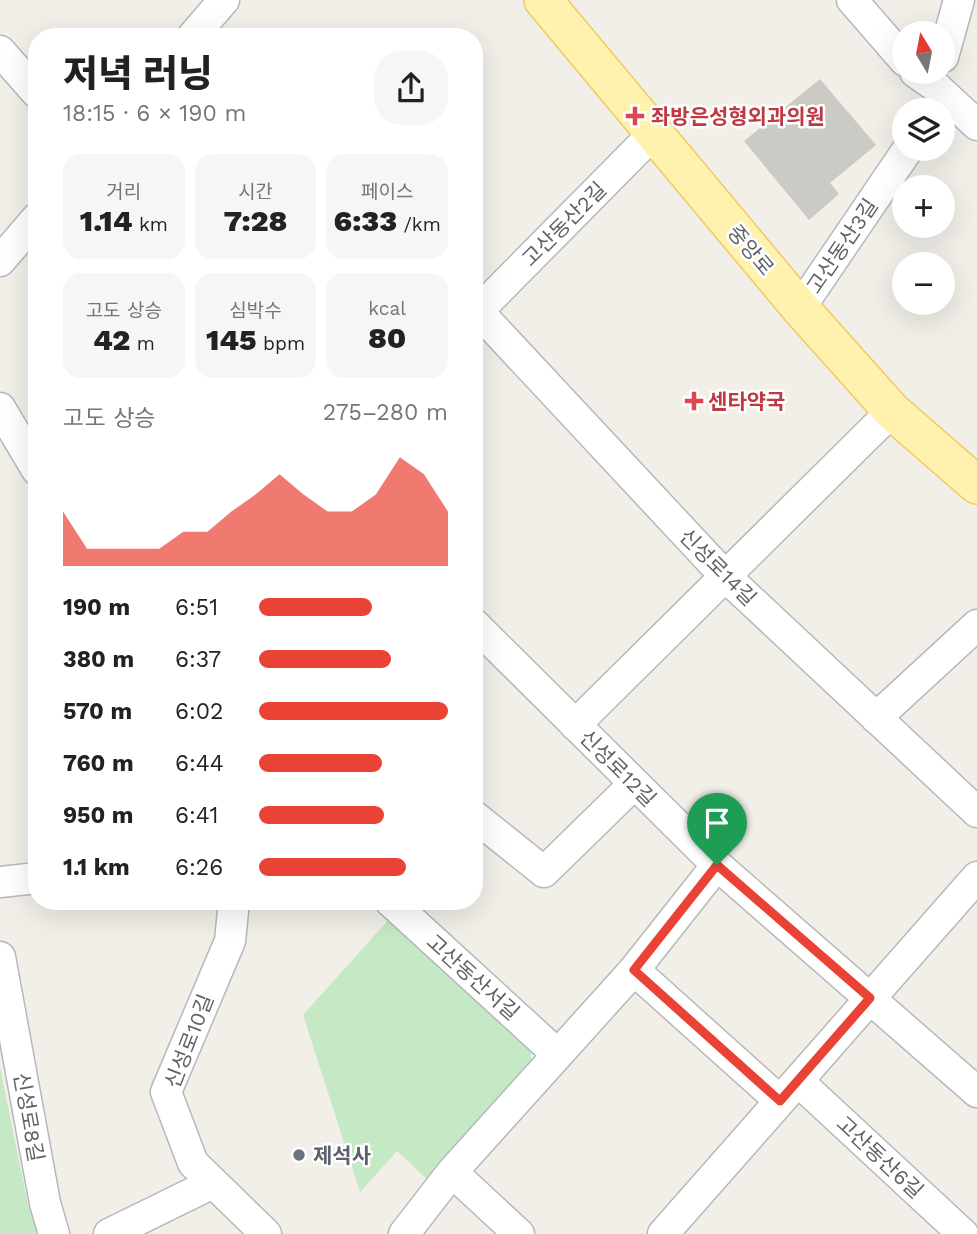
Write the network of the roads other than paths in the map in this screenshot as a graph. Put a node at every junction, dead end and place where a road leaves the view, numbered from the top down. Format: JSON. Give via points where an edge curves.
{"nodes":[{"id":1,"x":852,"y":0,"type":"edge"},
{"id":2,"x":959,"y":0,"type":"edge"},
{"id":3,"x":545,"y":1,"type":"edge"},
{"id":4,"x":953,"y":21,"type":"edge"},
{"id":5,"x":892,"y":46,"type":"edge"},
{"id":6,"x":0,"y":51,"type":"edge"},
{"id":7,"x":28,"y":83,"type":"edge"},
{"id":8,"x":930,"y":85,"type":"edge"},
{"id":9,"x":977,"y":125,"type":"edge"},
{"id":10,"x":654,"y":133,"type":"junction"},
{"id":11,"x":900,"y":161,"type":"edge"},
{"id":12,"x":28,"y":228,"type":"edge"},
{"id":13,"x":0,"y":261,"type":"edge"},
{"id":14,"x":483,"y":303,"type":"edge"},
{"id":15,"x":800,"y":308,"type":"junction"},
{"id":16,"x":483,"y":319,"type":"edge"},
{"id":17,"x":0,"y":408,"type":"edge"},
{"id":18,"x":892,"y":411,"type":"junction"},
{"id":19,"x":28,"y":455,"type":"edge"},
{"id":20,"x":977,"y":485,"type":"edge"},
{"id":21,"x":725,"y":576,"type":"junction"},
{"id":22,"x":977,"y":625,"type":"edge"},
{"id":23,"x":483,"y":640,"type":"edge"},
{"id":24,"x":876,"y":718,"type":"junction"},
{"id":25,"x":575,"y":725,"type":"junction"},
{"id":26,"x":634,"y":784,"type":"junction"},
{"id":27,"x":977,"y":812,"type":"edge"},
{"id":28,"x":483,"y":823,"type":"edge"},
{"id":29,"x":717,"y":865,"type":"junction"},
{"id":30,"x":977,"y":877,"type":"edge"},
{"id":31,"x":28,"y":879,"type":"edge"},
{"id":32,"x":0,"y":882,"type":"edge"},
{"id":33,"x":233,"y":910,"type":"edge"},
{"id":34,"x":400,"y":910,"type":"edge"},
{"id":35,"x":0,"y":957,"type":"edge"},
{"id":36,"x":634,"y":970,"type":"junction"},
{"id":37,"x":870,"y":998,"type":"junction"},
{"id":38,"x":556,"y":1053,"type":"junction"},
{"id":39,"x":789,"y":1091,"type":"junction"},
{"id":40,"x":977,"y":1093,"type":"edge"},
{"id":41,"x":452,"y":1172,"type":"junction"},
{"id":42,"x":213,"y":1183,"type":"junction"},
{"id":43,"x":54,"y":1234,"type":"edge"},
{"id":44,"x":109,"y":1234,"type":"edge"},
{"id":45,"x":266,"y":1234,"type":"edge"},
{"id":46,"x":404,"y":1234,"type":"edge"},
{"id":47,"x":519,"y":1234,"type":"edge"},
{"id":48,"x":663,"y":1234,"type":"edge"},
{"id":49,"x":963,"y":1234,"type":"edge"}],
"edges":[{"from":1,"to":5,"type":"street"},
{"from":2,"to":4,"type":"street"},
{"from":3,"to":10,"type":"main road","name":"중앙로"},
{"from":6,"to":7,"type":"street"},
{"from":8,"to":9,"type":"street"},
{"from":10,"to":14,"type":"street","name":"고산동산2길"},
{"from":10,"to":15,"type":"main road","name":"중앙로"},
{"from":11,"to":15,"type":"street","name":"고산동산3길"},
{"from":12,"to":13,"type":"street"},
{"from":15,"to":18,"type":"main road","name":"중앙로"},
{"from":16,"to":21,"type":"street","name":"신성로14길"},
{"from":17,"to":19,"type":"street"},
{"from":18,"to":20,"type":"main road","name":"중앙로"},
{"from":18,"to":21,"type":"street"},
{"from":21,"to":24,"type":"street","name":"신성로14길"},
{"from":21,"to":25,"type":"street"},
{"from":22,"to":24,"type":"street"},
{"from":23,"to":25,"type":"street","name":"신성로12길"},
{"from":24,"to":27,"type":"street","name":"신성로14길"},
{"from":25,"to":26,"type":"street","name":"신성로12길"},
{"from":26,"to":28,"type":"street","via":[[544,872]]},
{"from":26,"to":29,"type":"street","name":"신성로12길"},
{"from":29,"to":36,"type":"street"},
{"from":29,"to":37,"type":"street","name":"신성로12길"},
{"from":30,"to":37,"type":"street"},
{"from":31,"to":32,"type":"street"},
{"from":33,"to":42,"type":"street","name":"신성로10길","via":[[230,941],[166,1092],[193,1163]]},
{"from":34,"to":38,"type":"street","name":"고산동산서길"},
{"from":35,"to":43,"type":"street","name":"신성로8길"},
{"from":36,"to":38,"type":"street"},
{"from":36,"to":39,"type":"street","name":"고산동산6길"},
{"from":37,"to":39,"type":"street"},
{"from":37,"to":40,"type":"street","name":"신성로12길"},
{"from":38,"to":41,"type":"street"},
{"from":39,"to":48,"type":"street"},
{"from":39,"to":49,"type":"street","name":"고산동산6길"},
{"from":41,"to":46,"type":"street"},
{"from":41,"to":47,"type":"street"},
{"from":42,"to":44,"type":"street"},
{"from":42,"to":45,"type":"street","name":"신성로10길"}]}
